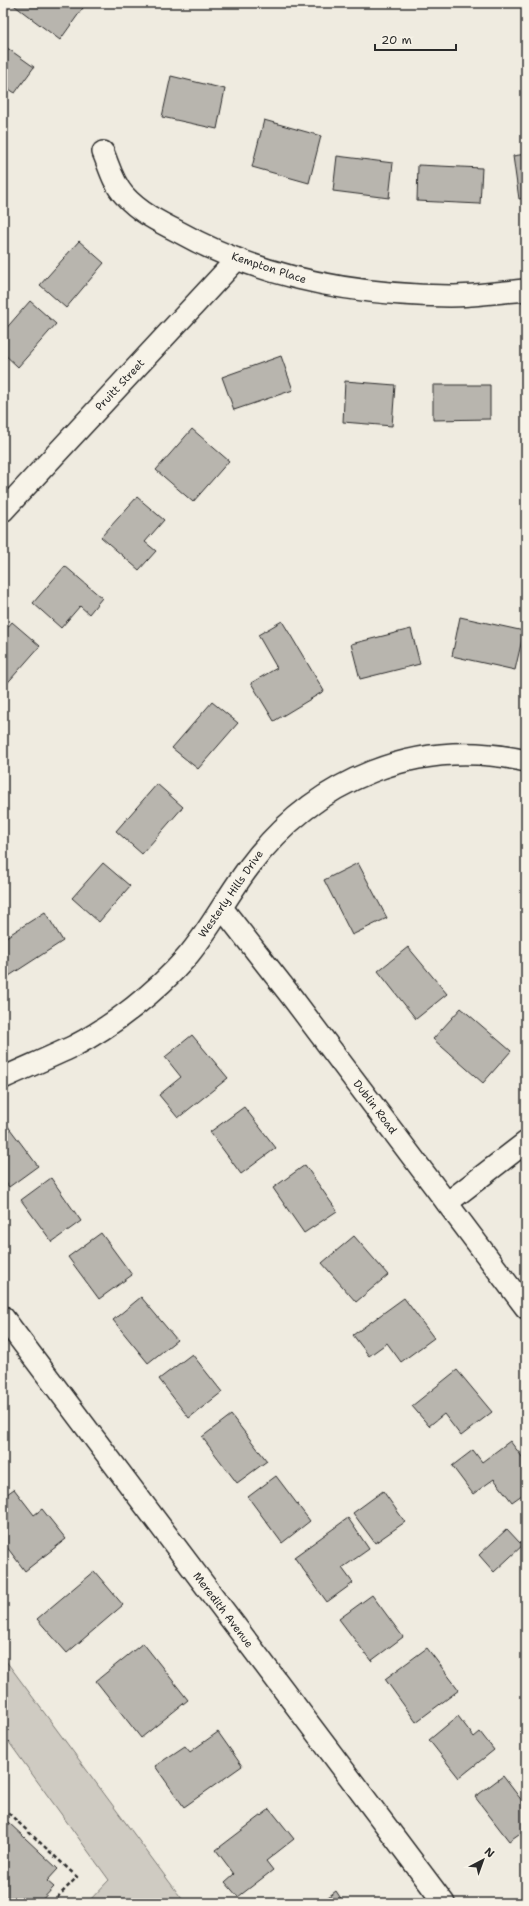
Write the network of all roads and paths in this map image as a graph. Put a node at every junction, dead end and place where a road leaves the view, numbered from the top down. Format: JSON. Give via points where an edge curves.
{"nodes":[{"id":1,"x":103,"y":152,"type":"dead end"},
{"id":2,"x":237,"y":259,"type":"junction"},
{"id":3,"x":526,"y":290,"type":"edge"},
{"id":4,"x":3,"y":511,"type":"edge"},
{"id":5,"x":526,"y":761,"type":"edge"},
{"id":6,"x":222,"y":908,"type":"junction"},
{"id":7,"x":3,"y":1078,"type":"edge"},
{"id":8,"x":526,"y":1142,"type":"edge"},
{"id":9,"x":447,"y":1203,"type":"junction"},
{"id":10,"x":526,"y":1308,"type":"edge"},
{"id":11,"x":3,"y":1317,"type":"edge"},
{"id":12,"x":3,"y":1808,"type":"edge"},
{"id":13,"x":52,"y":1903,"type":"edge"},
{"id":14,"x":444,"y":1903,"type":"edge"}],
"edges":[{"from":1,"to":2,"type":"street","name":"Kempton Place","via":[[116,185],[124,196],[144,213],[194,241]]},
{"from":2,"to":3,"type":"street","name":"Kempton Place","via":[[315,283],[378,292],[451,296]]},
{"from":2,"to":4,"type":"street","name":"Pruitt Street"},
{"from":5,"to":6,"type":"street","name":"Westerly Hills Drive","via":[[471,753],[434,756],[392,765],[350,780],[306,808],[277,832],[248,867]]},
{"from":6,"to":7,"type":"street","name":"Westerly Hills Drive","via":[[186,957],[146,997],[123,1015],[75,1045]]},
{"from":6,"to":9,"type":"street","name":"Dublin Road"},
{"from":8,"to":9,"type":"street"},
{"from":9,"to":10,"type":"street","name":"Dublin Road"},
{"from":11,"to":14,"type":"street","name":"Meredith Avenue"},
{"from":12,"to":13,"type":"path","via":[[77,1877]]}]}
